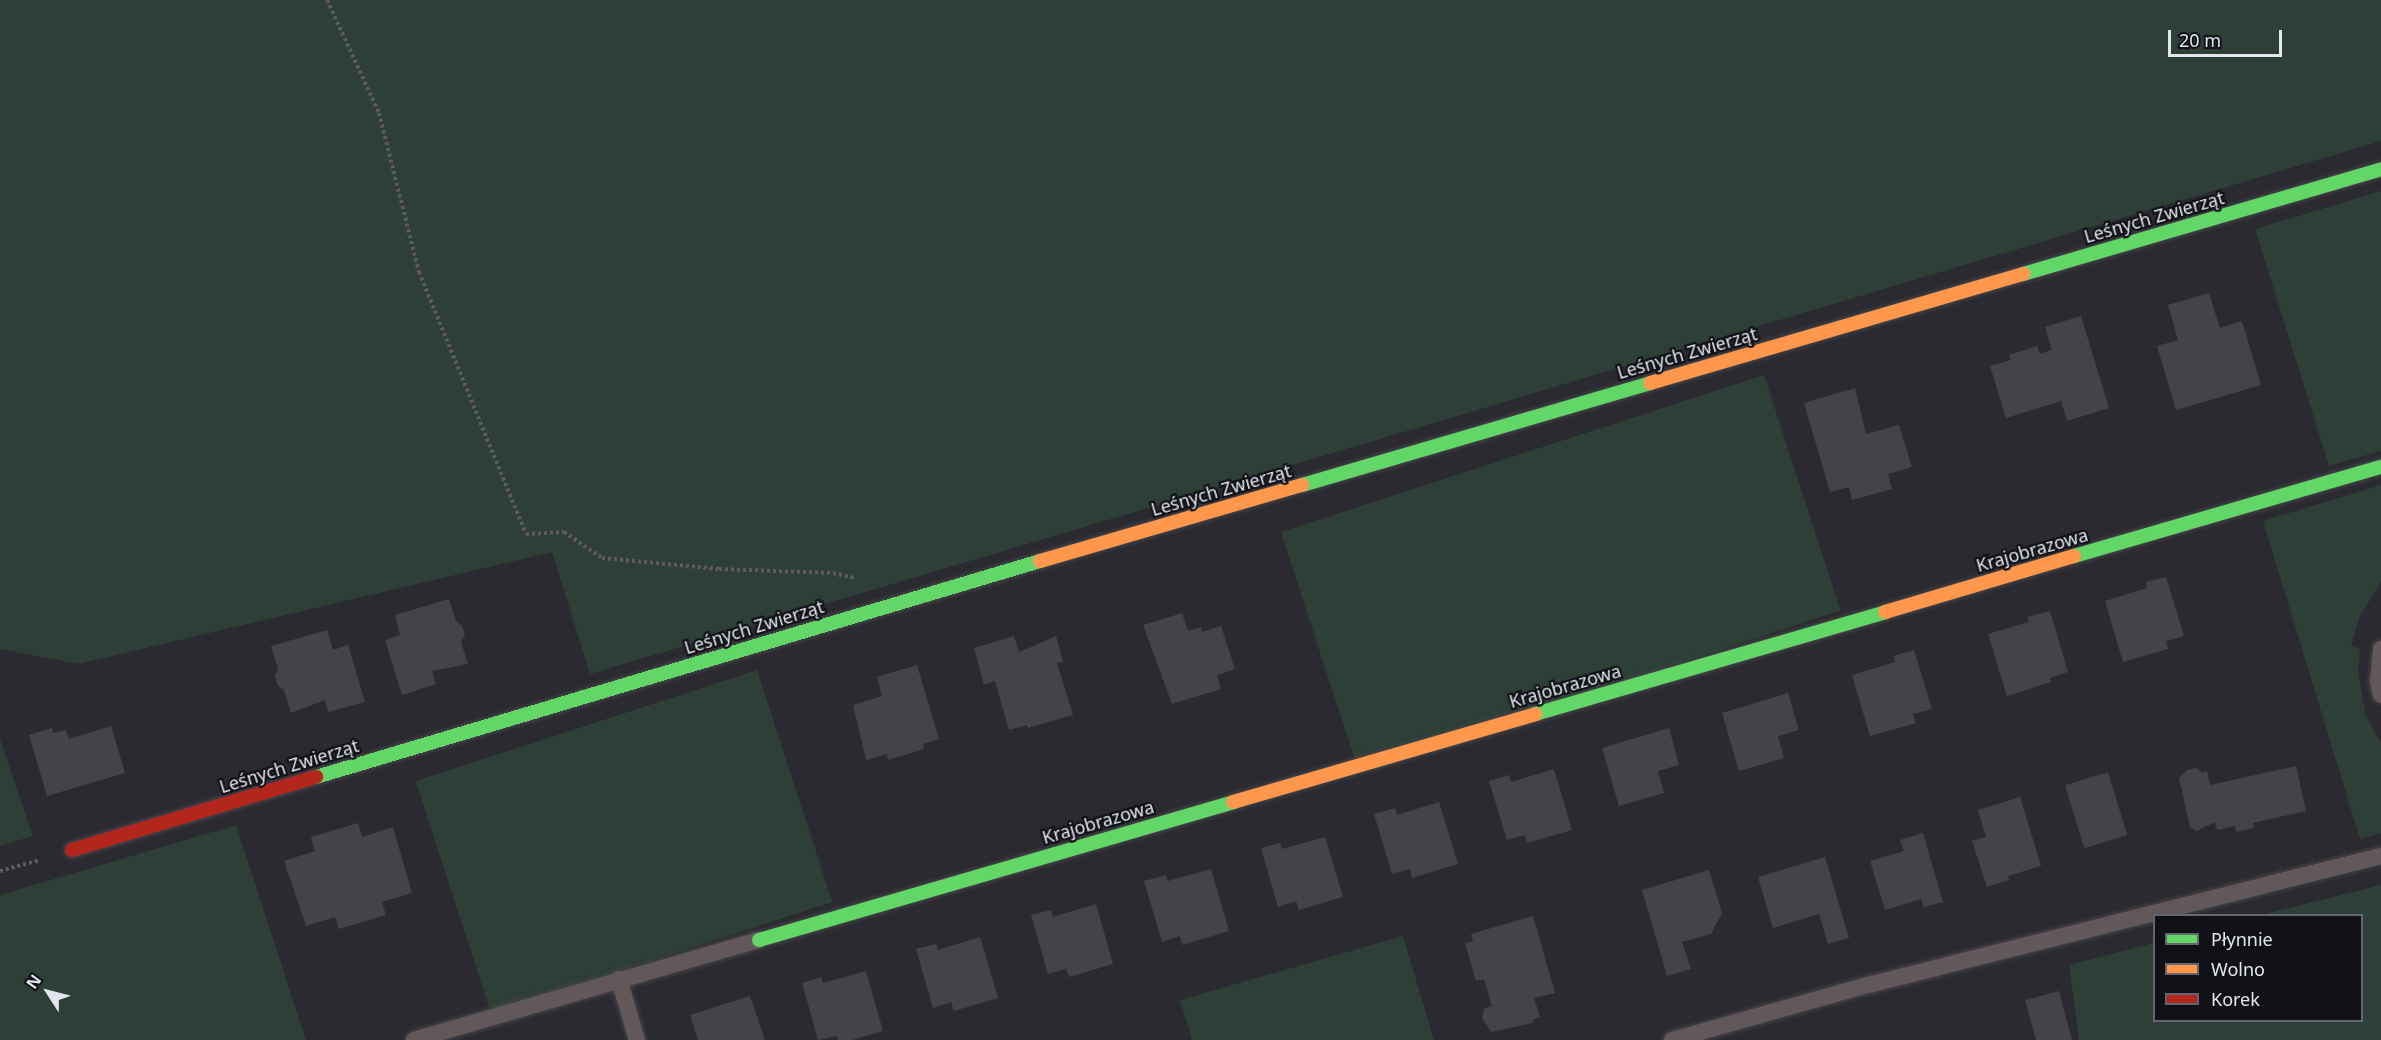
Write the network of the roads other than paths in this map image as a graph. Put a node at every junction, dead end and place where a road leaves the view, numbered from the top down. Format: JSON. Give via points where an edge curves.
{"nodes":[{"id":1,"x":2381,"y":170,"type":"edge"},
{"id":2,"x":2381,"y":467,"type":"edge"},
{"id":3,"x":2381,"y":649,"type":"edge"},
{"id":4,"x":2381,"y":695,"type":"edge"},
{"id":5,"x":72,"y":850,"type":"dead end"},
{"id":6,"x":2381,"y":856,"type":"edge"},
{"id":7,"x":759,"y":940,"type":"joint"},
{"id":8,"x":619,"y":979,"type":"junction"},
{"id":9,"x":414,"y":1040,"type":"edge"},
{"id":10,"x":637,"y":1040,"type":"edge"},
{"id":11,"x":1672,"y":1040,"type":"edge"}],
"edges":[{"from":1,"to":5,"type":"street","name":"Leśnych Zwierząt","via":[[925,595]]},
{"from":2,"to":7,"type":"street","name":"Krajobrazowa"},
{"from":3,"to":4,"type":"lane"},
{"from":6,"to":11,"type":"lane","via":[[1891,979]]},
{"from":7,"to":8,"type":"lane"},
{"from":8,"to":9,"type":"lane"},
{"from":8,"to":10,"type":"lane"}]}
